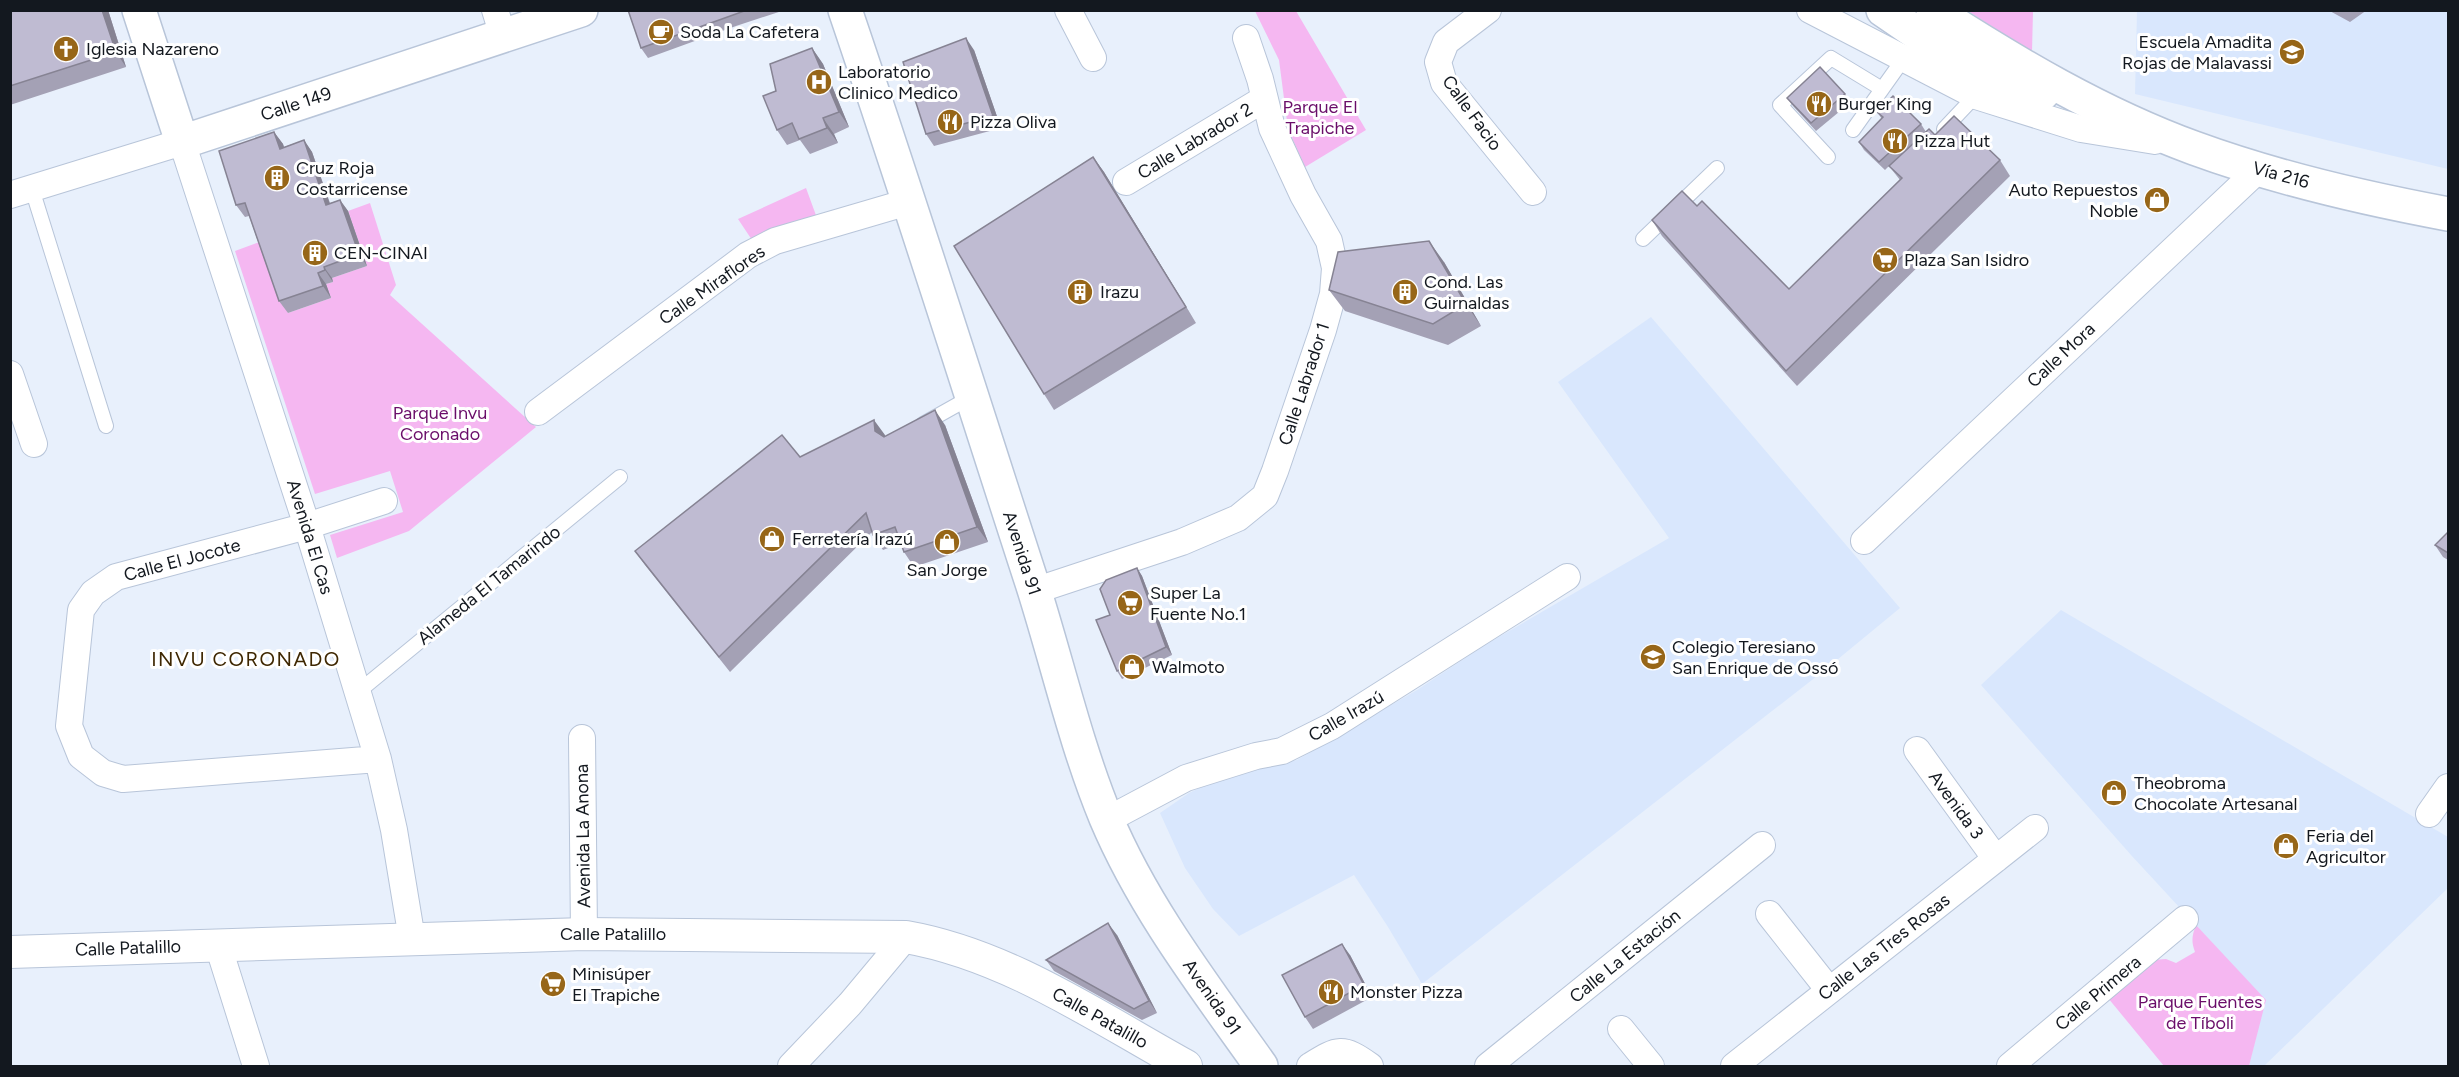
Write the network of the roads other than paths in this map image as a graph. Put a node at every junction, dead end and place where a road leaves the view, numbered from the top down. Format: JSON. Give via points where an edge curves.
{"nodes":[{"id":1,"x":140,"y":10,"type":"edge"},
{"id":2,"x":581,"y":10,"type":"edge"},
{"id":3,"x":845,"y":10,"type":"edge"},
{"id":4,"x":1068,"y":10,"type":"edge"},
{"id":5,"x":1488,"y":10,"type":"edge"},
{"id":6,"x":1810,"y":10,"type":"edge"},
{"id":7,"x":1883,"y":10,"type":"edge"},
{"id":8,"x":499,"y":23,"type":"edge"},
{"id":9,"x":1918,"y":35,"type":"edge"},
{"id":10,"x":1246,"y":38,"type":"dead end"},
{"id":11,"x":1093,"y":58,"type":"dead end"},
{"id":12,"x":1983,"y":86,"type":"junction"},
{"id":13,"x":1882,"y":89,"type":"junction"},
{"id":14,"x":1264,"y":99,"type":"junction"},
{"id":15,"x":2119,"y":117,"type":"junction"},
{"id":16,"x":1852,"y":130,"type":"dead end"},
{"id":17,"x":1935,"y":138,"type":"edge"},
{"id":18,"x":182,"y":142,"type":"junction"},
{"id":19,"x":2192,"y":147,"type":"junction"},
{"id":20,"x":1828,"y":157,"type":"dead end"},
{"id":21,"x":1717,"y":168,"type":"dead end"},
{"id":22,"x":2258,"y":170,"type":"junction"},
{"id":23,"x":1126,"y":182,"type":"dead end"},
{"id":24,"x":21,"y":192,"type":"edge"},
{"id":25,"x":1533,"y":192,"type":"dead end"},
{"id":26,"x":908,"y":202,"type":"junction"},
{"id":27,"x":2448,"y":214,"type":"edge"},
{"id":28,"x":1643,"y":239,"type":"dead end"},
{"id":29,"x":10,"y":374,"type":"edge"},
{"id":30,"x":971,"y":397,"type":"junction"},
{"id":31,"x":538,"y":412,"type":"dead end"},
{"id":32,"x":106,"y":426,"type":"dead end"},
{"id":33,"x":913,"y":430,"type":"edge"},
{"id":34,"x":33,"y":444,"type":"dead end"},
{"id":35,"x":620,"y":477,"type":"dead end"},
{"id":36,"x":384,"y":501,"type":"dead end"},
{"id":37,"x":307,"y":526,"type":"junction"},
{"id":38,"x":1864,"y":541,"type":"dead end"},
{"id":39,"x":1568,"y":577,"type":"dead end"},
{"id":40,"x":1034,"y":591,"type":"junction"},
{"id":41,"x":357,"y":692,"type":"junction"},
{"id":42,"x":582,"y":738,"type":"dead end"},
{"id":43,"x":1917,"y":750,"type":"dead end"},
{"id":44,"x":378,"y":759,"type":"junction"},
{"id":45,"x":2448,"y":787,"type":"edge"},
{"id":46,"x":2429,"y":814,"type":"dead end"},
{"id":47,"x":1107,"y":820,"type":"junction"},
{"id":48,"x":2035,"y":828,"type":"dead end"},
{"id":49,"x":1762,"y":845,"type":"dead end"},
{"id":50,"x":1996,"y":859,"type":"junction"},
{"id":51,"x":1769,"y":914,"type":"dead end"},
{"id":52,"x":2185,"y":919,"type":"dead end"},
{"id":53,"x":584,"y":934,"type":"junction"},
{"id":54,"x":906,"y":937,"type":"junction"},
{"id":55,"x":411,"y":939,"type":"junction"},
{"id":56,"x":218,"y":945,"type":"junction"},
{"id":57,"x":10,"y":952,"type":"edge"},
{"id":58,"x":1829,"y":990,"type":"junction"},
{"id":59,"x":1621,"y":1029,"type":"dead end"},
{"id":60,"x":2018,"y":1064,"type":"edge"},
{"id":61,"x":256,"y":1066,"type":"edge"},
{"id":62,"x":791,"y":1066,"type":"edge"},
{"id":63,"x":1186,"y":1066,"type":"edge"},
{"id":64,"x":1261,"y":1066,"type":"edge"},
{"id":65,"x":1310,"y":1066,"type":"edge"},
{"id":66,"x":1370,"y":1066,"type":"edge"},
{"id":67,"x":1488,"y":1066,"type":"edge"},
{"id":68,"x":1651,"y":1066,"type":"edge"},
{"id":69,"x":1734,"y":1066,"type":"edge"}],
"edges":[{"from":1,"to":18,"type":"main road"},
{"from":2,"to":8,"type":"main road","name":"Calle 149"},
{"from":3,"to":26,"type":"main road","name":"Avenida 91"},
{"from":4,"to":11,"type":"street"},
{"from":5,"to":25,"type":"street","name":"Calle Facio","via":[[1446,42],[1438,62],[1444,83]]},
{"from":6,"to":9,"type":"street"},
{"from":7,"to":9,"type":"main road","name":"Vía 216"},
{"from":8,"to":18,"type":"main road","name":"Calle 149"},
{"from":9,"to":12,"type":"main road","name":"Vía 216"},
{"from":9,"to":13,"type":"lane"},
{"from":9,"to":15,"type":"main road","name":"Vía 216","via":[[2002,55]]},
{"from":10,"to":14,"type":"street","name":"Calle Labrador 1"},
{"from":12,"to":15,"type":"main road","name":"Vía 216"},
{"from":12,"to":17,"type":"lane"},
{"from":12,"to":19,"type":"street","via":[[2081,129]]},
{"from":13,"to":16,"type":"lane"},
{"from":13,"to":20,"type":"lane","via":[[1831,58],[1780,105]]},
{"from":14,"to":23,"type":"street","name":"Calle Labrador 2"},
{"from":14,"to":40,"type":"street","name":"Calle Labrador 1","via":[[1290,169],[1329,241],[1335,268],[1323,330],[1265,496],[1238,518],[1182,542]]},
{"from":15,"to":19,"type":"main road","name":"Vía 216"},
{"from":18,"to":24,"type":"street","name":"Calle 149"},
{"from":18,"to":37,"type":"street","name":"Avenida El Cas"},
{"from":19,"to":22,"type":"main road","name":"Vía 216"},
{"from":21,"to":28,"type":"lane"},
{"from":22,"to":27,"type":"main road","name":"Vía 216"},
{"from":22,"to":38,"type":"street","name":"Calle Mora"},
{"from":24,"to":32,"type":"lane"},
{"from":26,"to":30,"type":"main road","name":"Avenida 91"},
{"from":26,"to":31,"type":"street","name":"Calle Miraflores","via":[[775,242],[748,255]]},
{"from":29,"to":34,"type":"street"},
{"from":30,"to":33,"type":"lane"},
{"from":30,"to":40,"type":"main road","name":"Avenida 91"},
{"from":35,"to":41,"type":"lane","name":"Alameda El Tamarindo"},
{"from":36,"to":37,"type":"street","name":"Calle El Jocote"},
{"from":37,"to":41,"type":"street","name":"Avenida El Cas"},
{"from":37,"to":44,"type":"street","name":"Calle El Jocote","via":[[116,577],[93,593],[81,610],[69,726],[81,756],[103,773],[123,779]]},
{"from":39,"to":47,"type":"street","name":"Calle Irazú","via":[[1332,726],[1282,751],[1186,778]]},
{"from":40,"to":47,"type":"main road","name":"Avenida 91"},
{"from":41,"to":44,"type":"street","name":"Avenida El Cas"},
{"from":42,"to":53,"type":"street","name":"Avenida La Anona"},
{"from":43,"to":50,"type":"street","name":"Avenida 3"},
{"from":44,"to":55,"type":"street","name":"Avenida El Cas"},
{"from":45,"to":46,"type":"street"},
{"from":47,"to":64,"type":"main road","name":"Avenida 91","via":[[1144,893]]},
{"from":48,"to":50,"type":"street","name":"Calle Las Tres Rosas"},
{"from":49,"to":67,"type":"street","name":"Calle La Estación"},
{"from":50,"to":58,"type":"street","name":"Calle Las Tres Rosas"},
{"from":51,"to":58,"type":"street"},
{"from":52,"to":60,"type":"street","name":"Calle Primera"},
{"from":53,"to":54,"type":"street","name":"Calle Patalillo"},
{"from":53,"to":55,"type":"street","name":"Calle Patalillo"},
{"from":54,"to":62,"type":"street"},
{"from":54,"to":63,"type":"street","name":"Calle Patalillo","via":[[938,943],[1014,971]]},
{"from":55,"to":56,"type":"street","name":"Calle Patalillo"},
{"from":56,"to":57,"type":"street","name":"Calle Patalillo"},
{"from":56,"to":61,"type":"street"},
{"from":58,"to":69,"type":"street","name":"Calle Las Tres Rosas"},
{"from":59,"to":68,"type":"street"},
{"from":65,"to":66,"type":"street","via":[[1332,1053],[1350,1052]]}]}
